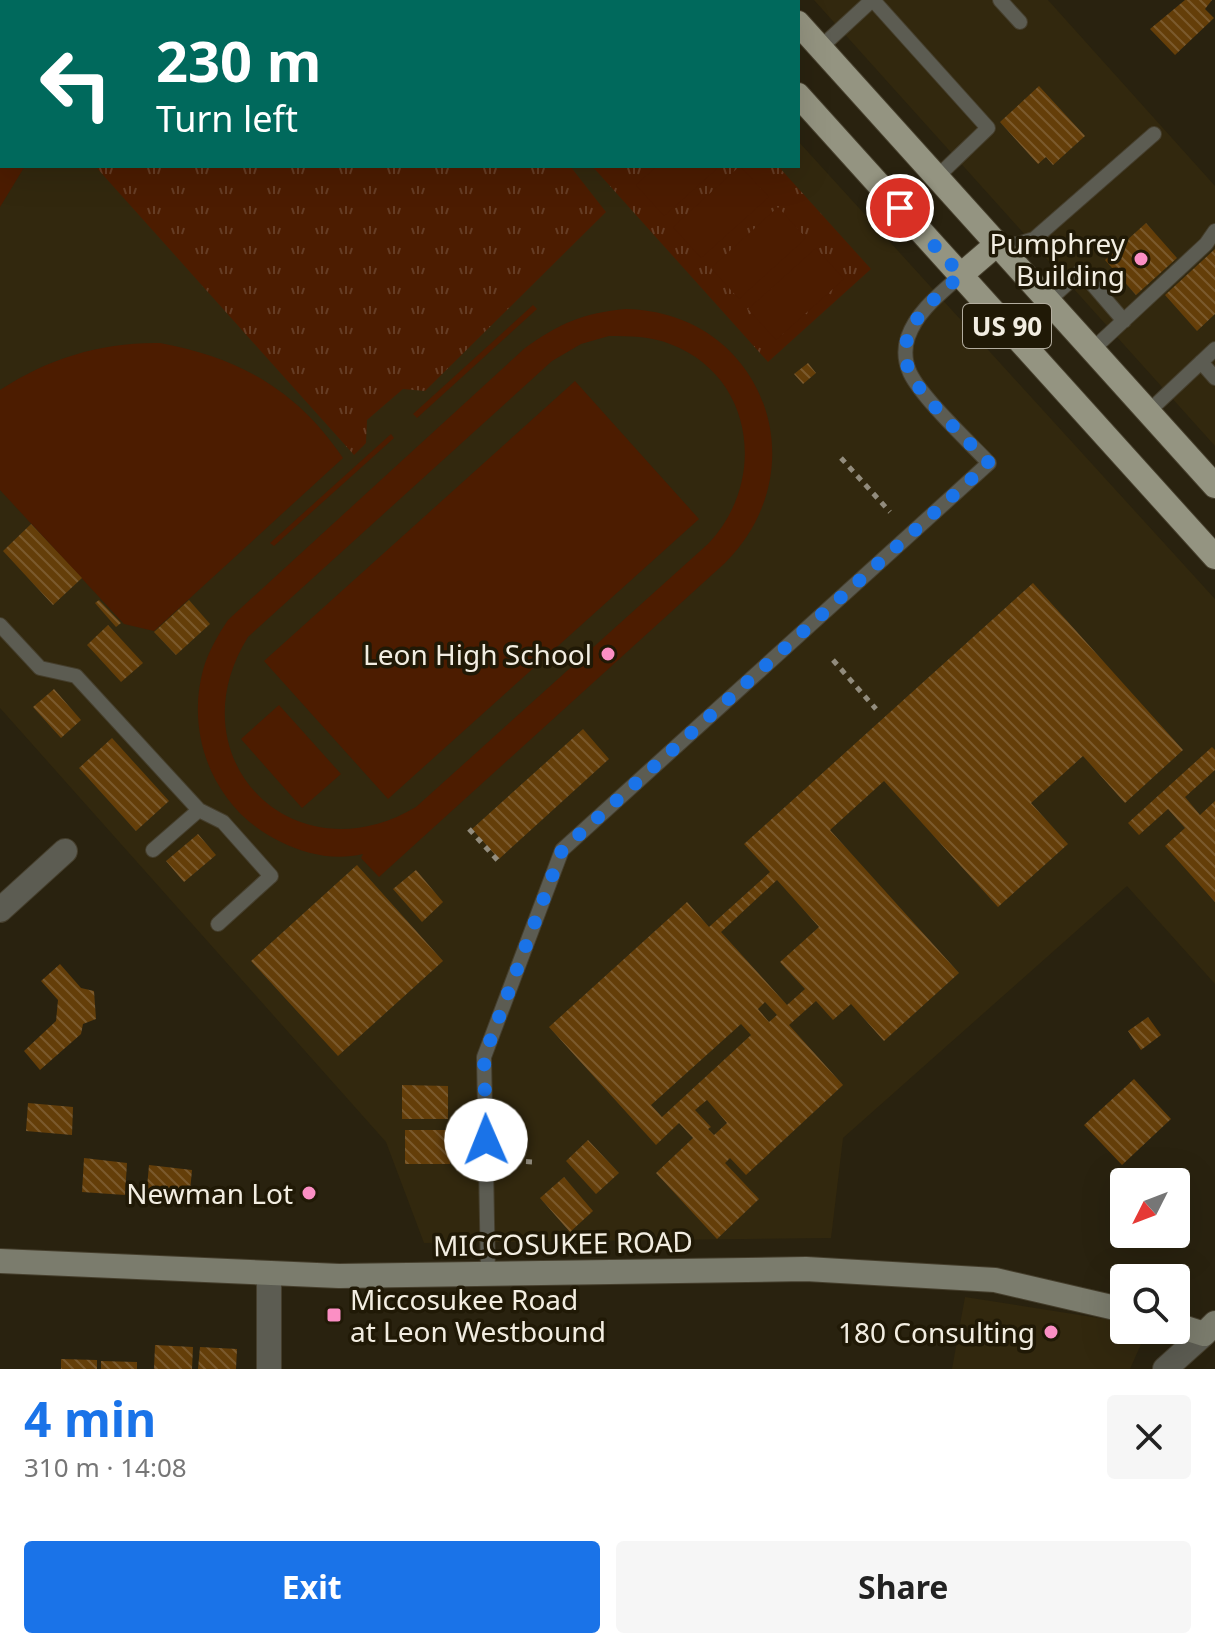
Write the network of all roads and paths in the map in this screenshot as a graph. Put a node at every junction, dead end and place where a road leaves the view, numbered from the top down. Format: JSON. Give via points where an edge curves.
{"nodes":[{"id":1,"x":1000,"y":0,"type":"edge"},
{"id":2,"x":878,"y":2,"type":"edge"},
{"id":3,"x":1020,"y":22,"type":"dead end"},
{"id":4,"x":800,"y":25,"type":"edge"},
{"id":5,"x":820,"y":48,"type":"junction"},
{"id":6,"x":800,"y":97,"type":"edge"},
{"id":7,"x":1154,"y":134,"type":"dead end"},
{"id":8,"x":937,"y":177,"type":"junction"},
{"id":9,"x":1215,"y":231,"type":"edge"},
{"id":10,"x":997,"y":244,"type":"junction"},
{"id":11,"x":961,"y":275,"type":"junction"},
{"id":12,"x":1048,"y":301,"type":"junction"},
{"id":13,"x":1124,"y":321,"type":"junction"},
{"id":14,"x":1215,"y":349,"type":"edge"},
{"id":15,"x":1092,"y":350,"type":"junction"},
{"id":16,"x":1201,"y":362,"type":"junction"},
{"id":17,"x":1215,"y":378,"type":"edge"},
{"id":18,"x":1148,"y":412,"type":"junction"},
{"id":19,"x":841,"y":458,"type":"dead end"},
{"id":20,"x":1215,"y":486,"type":"edge"},
{"id":21,"x":890,"y":512,"type":"dead end"},
{"id":22,"x":1215,"y":557,"type":"edge"},
{"id":23,"x":0,"y":625,"type":"edge"},
{"id":24,"x":833,"y":660,"type":"dead end"},
{"id":25,"x":876,"y":709,"type":"dead end"},
{"id":26,"x":199,"y":810,"type":"junction"},
{"id":27,"x":469,"y":829,"type":"dead end"},
{"id":28,"x":153,"y":850,"type":"dead end"},
{"id":29,"x":65,"y":851,"type":"dead end"},
{"id":30,"x":501,"y":864,"type":"dead end"},
{"id":31,"x":0,"y":910,"type":"edge"},
{"id":32,"x":218,"y":924,"type":"dead end"},
{"id":33,"x":514,"y":1161,"type":"dead end"},
{"id":34,"x":534,"y":1162,"type":"dead end"},
{"id":35,"x":0,"y":1261,"type":"edge"},
{"id":36,"x":269,"y":1273,"type":"junction"},
{"id":37,"x":488,"y":1275,"type":"junction"},
{"id":38,"x":1110,"y":1307,"type":"edge"},
{"id":39,"x":1190,"y":1326,"type":"edge"},
{"id":40,"x":1210,"y":1328,"type":"edge"},
{"id":41,"x":269,"y":1369,"type":"edge"},
{"id":42,"x":1165,"y":1369,"type":"edge"}],
"edges":[{"from":1,"to":3,"type":"lane"},
{"from":2,"to":5,"type":"lane"},
{"from":2,"to":8,"type":"lane","via":[[988,128]]},
{"from":4,"to":5,"type":"main road","number":"US 90"},
{"from":5,"to":8,"type":"main road","number":"US 90"},
{"from":6,"to":11,"type":"main road","number":"US 90"},
{"from":7,"to":10,"type":"lane","via":[[1034,239]]},
{"from":8,"to":10,"type":"main road","number":"US 90"},
{"from":9,"to":13,"type":"lane"},
{"from":10,"to":11,"type":"main road"},
{"from":10,"to":12,"type":"main road","number":"US 90"},
{"from":11,"to":22,"type":"main road","number":"US 90"},
{"from":11,"to":37,"type":"lane","via":[[916,321],[905,354],[920,387],[989,463],[562,850],[484,1057]]},
{"from":12,"to":13,"type":"lane","via":[[1081,271]]},
{"from":12,"to":15,"type":"main road","number":"US 90"},
{"from":13,"to":15,"type":"lane"},
{"from":14,"to":16,"type":"lane"},
{"from":15,"to":18,"type":"main road","number":"US 90"},
{"from":16,"to":17,"type":"lane"},
{"from":16,"to":18,"type":"lane"},
{"from":18,"to":20,"type":"main road","number":"US 90"},
{"from":19,"to":21,"type":"path"},
{"from":23,"to":26,"type":"lane","via":[[40,668],[76,676]]},
{"from":24,"to":25,"type":"path"},
{"from":26,"to":28,"type":"lane"},
{"from":26,"to":32,"type":"lane","via":[[223,822],[271,876]]},
{"from":27,"to":30,"type":"path"},
{"from":29,"to":31,"type":"street"},
{"from":33,"to":34,"type":"path"},
{"from":35,"to":36,"type":"street","name":"MICCOSUKEE ROAD"},
{"from":36,"to":37,"type":"street","name":"MICCOSUKEE ROAD"},
{"from":36,"to":41,"type":"street"},
{"from":37,"to":38,"type":"street","name":"MICCOSUKEE ROAD","via":[[806,1269],[995,1280]]},
{"from":39,"to":40,"type":"street"},
{"from":40,"to":42,"type":"street"}]}
